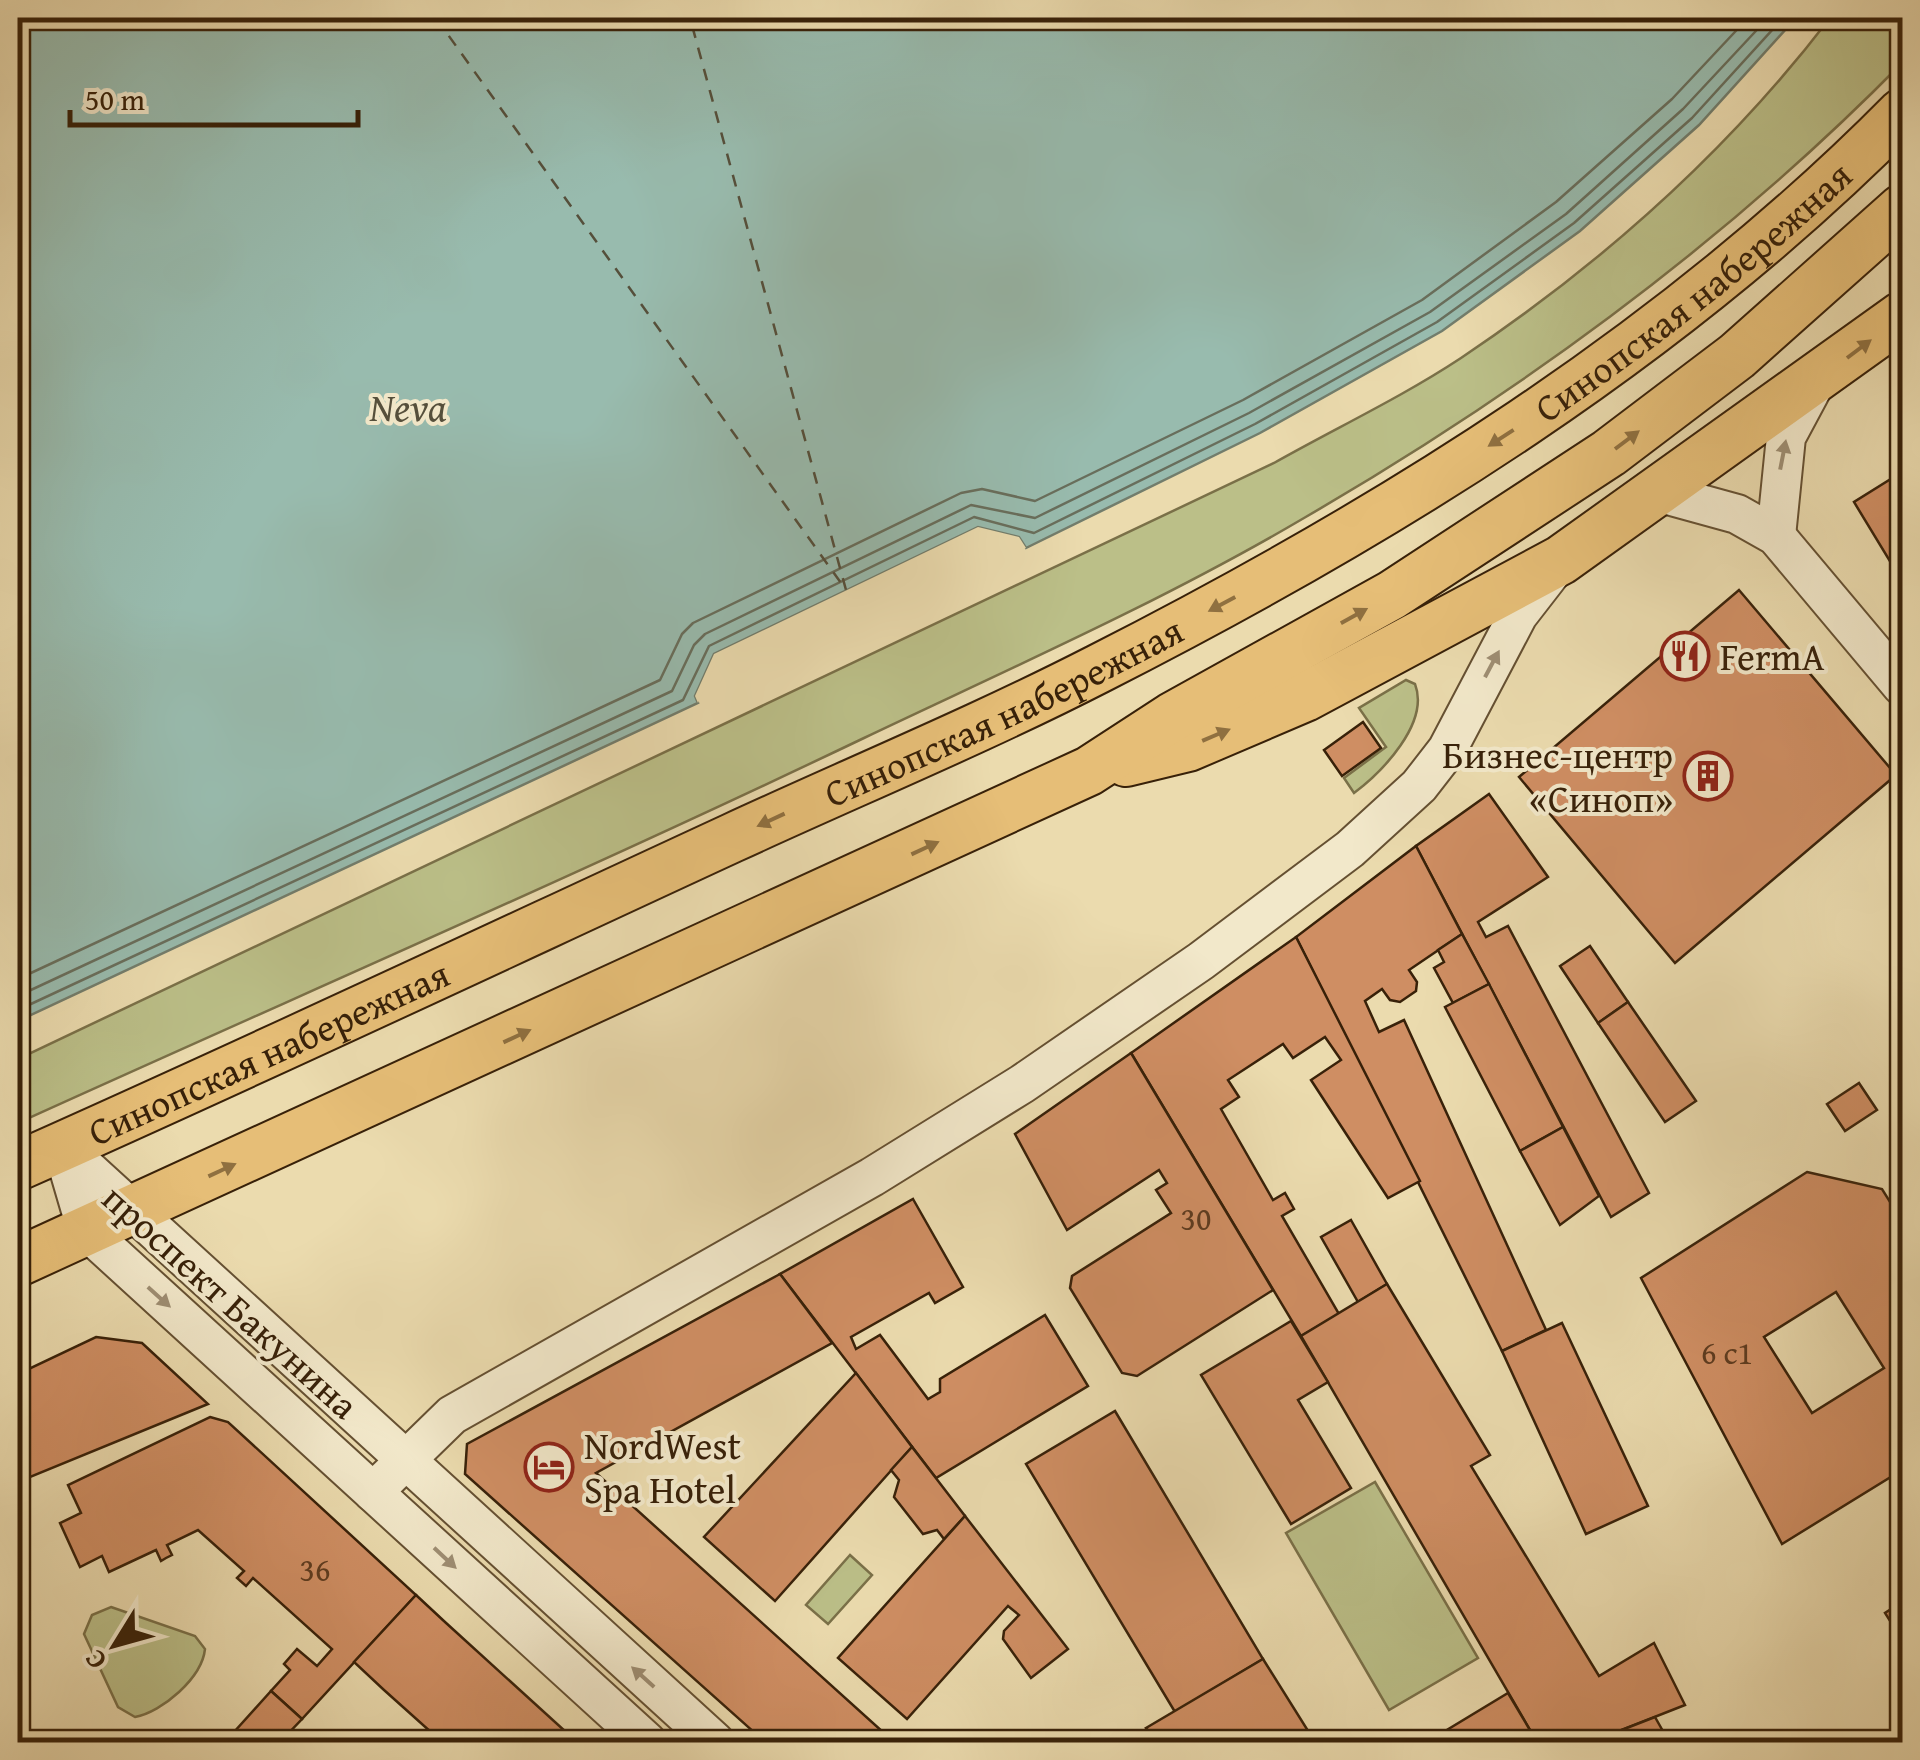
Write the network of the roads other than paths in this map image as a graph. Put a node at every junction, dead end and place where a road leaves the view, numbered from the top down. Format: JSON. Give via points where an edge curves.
{"nodes":[{"id":1,"x":1902,"y":113,"type":"edge"},
{"id":2,"x":1902,"y":208,"type":"edge"},
{"id":3,"x":1902,"y":316,"type":"edge"},
{"id":4,"x":1816,"y":381,"type":"junction"},
{"id":5,"x":1657,"y":492,"type":"junction"},
{"id":6,"x":1776,"y":536,"type":"junction"},
{"id":7,"x":1560,"y":560,"type":"junction"},
{"id":8,"x":1902,"y":686,"type":"edge"},
{"id":9,"x":1088,"y":771,"type":"junction"},
{"id":10,"x":62,"y":1146,"type":"junction"},
{"id":11,"x":18,"y":1166,"type":"edge"},
{"id":12,"x":133,"y":1211,"type":"junction"},
{"id":13,"x":87,"y":1231,"type":"junction"},
{"id":14,"x":18,"y":1262,"type":"edge"},
{"id":15,"x":404,"y":1459,"type":"junction"},
{"id":16,"x":373,"y":1492,"type":"junction"},
{"id":17,"x":647,"y":1742,"type":"edge"},
{"id":18,"x":715,"y":1742,"type":"edge"}],
"edges":[{"from":1,"to":10,"type":"main road","name":"Синопская набережная","one_way":true,"via":[[1657,328],[1506,435],[1306,559],[1094,671]]},
{"from":9,"to":2,"type":"main road","name":"Синопская набережная","one_way":true,"via":[[1392,595],[1609,453],[1738,356]]},
{"from":4,"to":3,"type":"main road","name":"Синопская набережная","one_way":true},
{"from":4,"to":5,"type":"main road","name":"Синопская набережная"},
{"from":6,"to":4,"type":"street","one_way":true,"via":[[1786,437]]},
{"from":5,"to":6,"type":"street","via":[[1737,514]]},
{"from":5,"to":7,"type":"main road","name":"Синопская набережная"},
{"from":6,"to":8,"type":"street"},
{"from":9,"to":7,"type":"main road","name":"Синопская набережная","one_way":true,"via":[[1188,747],[1305,697]]},
{"from":15,"to":7,"type":"street","name":"Синопская набережная","one_way":true,"via":[[452,1415],[872,1177],[1087,1042],[1350,850],[1447,750],[1518,614]]},
{"from":12,"to":9,"type":"main road","name":"Синопская набережная","one_way":true},
{"from":10,"to":11,"type":"main road","name":"Синопская набережная"},
{"from":10,"to":12,"type":"street","name":"проспект Бакунина"},
{"from":10,"to":13,"type":"street","name":"проспект Бакунина"},
{"from":12,"to":13,"type":"main road","name":"Синопская набережная"},
{"from":12,"to":15,"type":"street","name":"проспект Бакунина"},
{"from":13,"to":14,"type":"main road","name":"Синопская набережная"},
{"from":13,"to":16,"type":"street","name":"проспект Бакунина","one_way":true},
{"from":15,"to":16,"type":"street","name":"Синопская набережная"},
{"from":18,"to":15,"type":"street","name":"проспект Бакунина","one_way":true},
{"from":16,"to":17,"type":"street","name":"проспект Бакунина","one_way":true}]}
